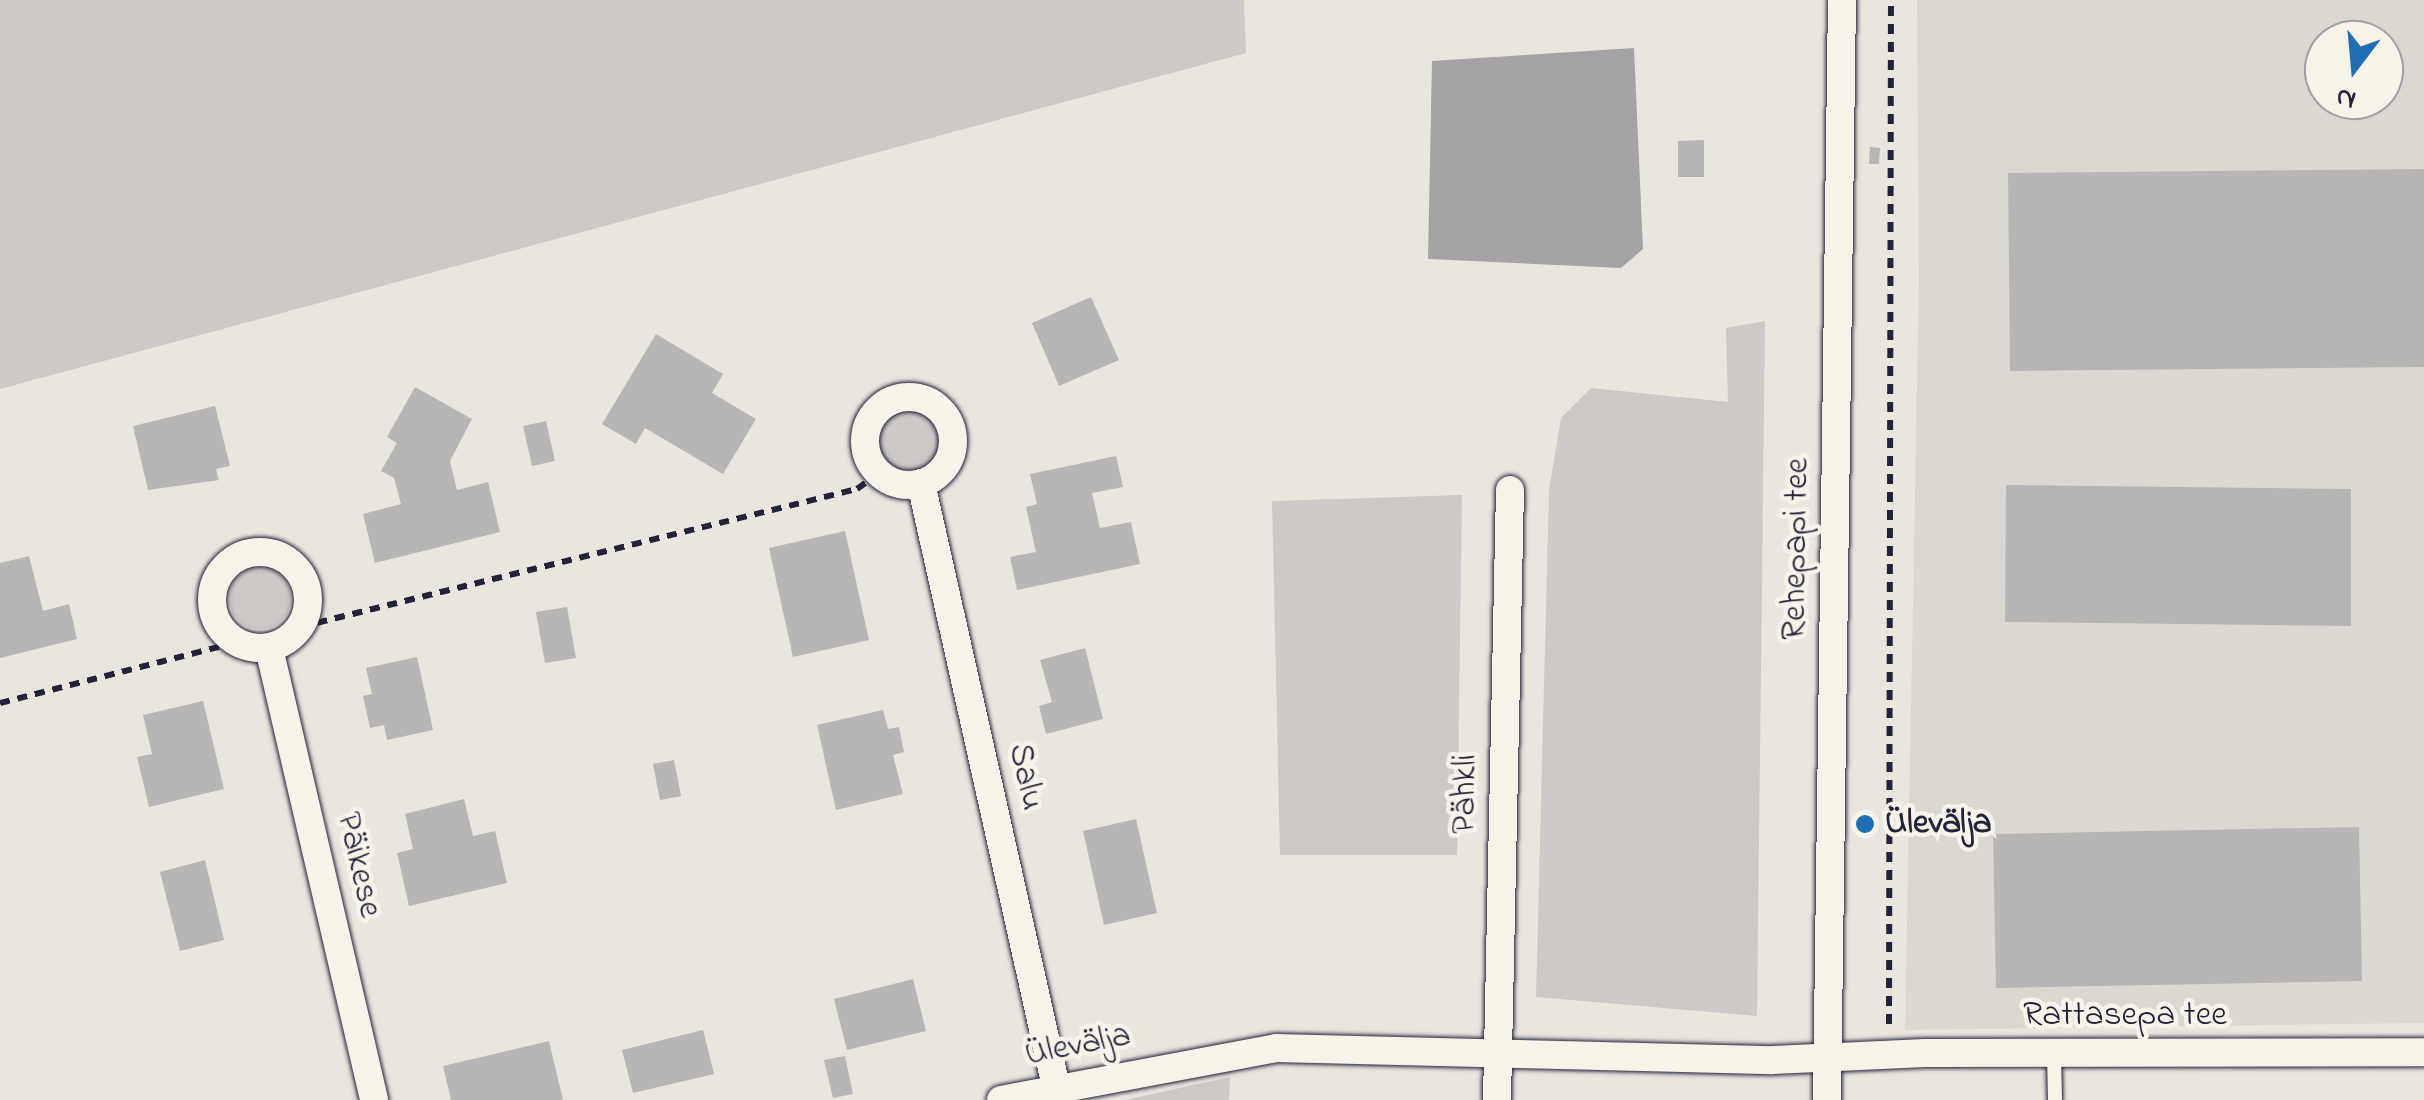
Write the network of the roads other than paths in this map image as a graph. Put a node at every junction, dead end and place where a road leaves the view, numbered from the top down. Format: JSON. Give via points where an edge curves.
{"nodes":[{"id":1,"x":1842,"y":0,"type":"edge"},
{"id":2,"x":921,"y":483,"type":"junction"},
{"id":3,"x":1510,"y":490,"type":"dead end"},
{"id":4,"x":269,"y":648,"type":"junction"},
{"id":5,"x":2424,"y":1052,"type":"edge"},
{"id":6,"x":1498,"y":1055,"type":"junction"},
{"id":7,"x":2054,"y":1055,"type":"junction"},
{"id":8,"x":1827,"y":1059,"type":"junction"},
{"id":9,"x":1056,"y":1087,"type":"junction"},
{"id":10,"x":374,"y":1100,"type":"edge"},
{"id":11,"x":1001,"y":1100,"type":"edge"},
{"id":12,"x":1497,"y":1100,"type":"edge"},
{"id":13,"x":1827,"y":1100,"type":"edge"},
{"id":14,"x":2056,"y":1100,"type":"edge"}],
"edges":[{"from":1,"to":8,"type":"street","name":"Rehepapi tee"},
{"from":2,"to":2,"type":"street","via":[[944,467],[954,441],[945,414],[922,398],[893,400],[871,419],[866,447],[892,481]]},
{"from":2,"to":9,"type":"street","name":"Salu"},
{"from":3,"to":6,"type":"street","name":"Pähkli"},
{"from":4,"to":4,"type":"street","via":[[237,642],[216,618],[214,586],[222,571],[249,554],[281,557],[304,580],[308,596],[300,627]]},
{"from":4,"to":10,"type":"street","name":"Päikese"},
{"from":5,"to":7,"type":"street","name":"Rattasepa tee"},
{"from":6,"to":8,"type":"street","name":"Ülevälja"},
{"from":6,"to":9,"type":"street","name":"Ülevälja","via":[[1276,1048]]},
{"from":6,"to":12,"type":"street","name":"Pähkli"},
{"from":7,"to":8,"type":"street","name":"Rattasepa tee"},
{"from":7,"to":14,"type":"lane"},
{"from":8,"to":13,"type":"street","name":"Rehepapi tee"},
{"from":9,"to":11,"type":"street","name":"Ülevälja"}]}
